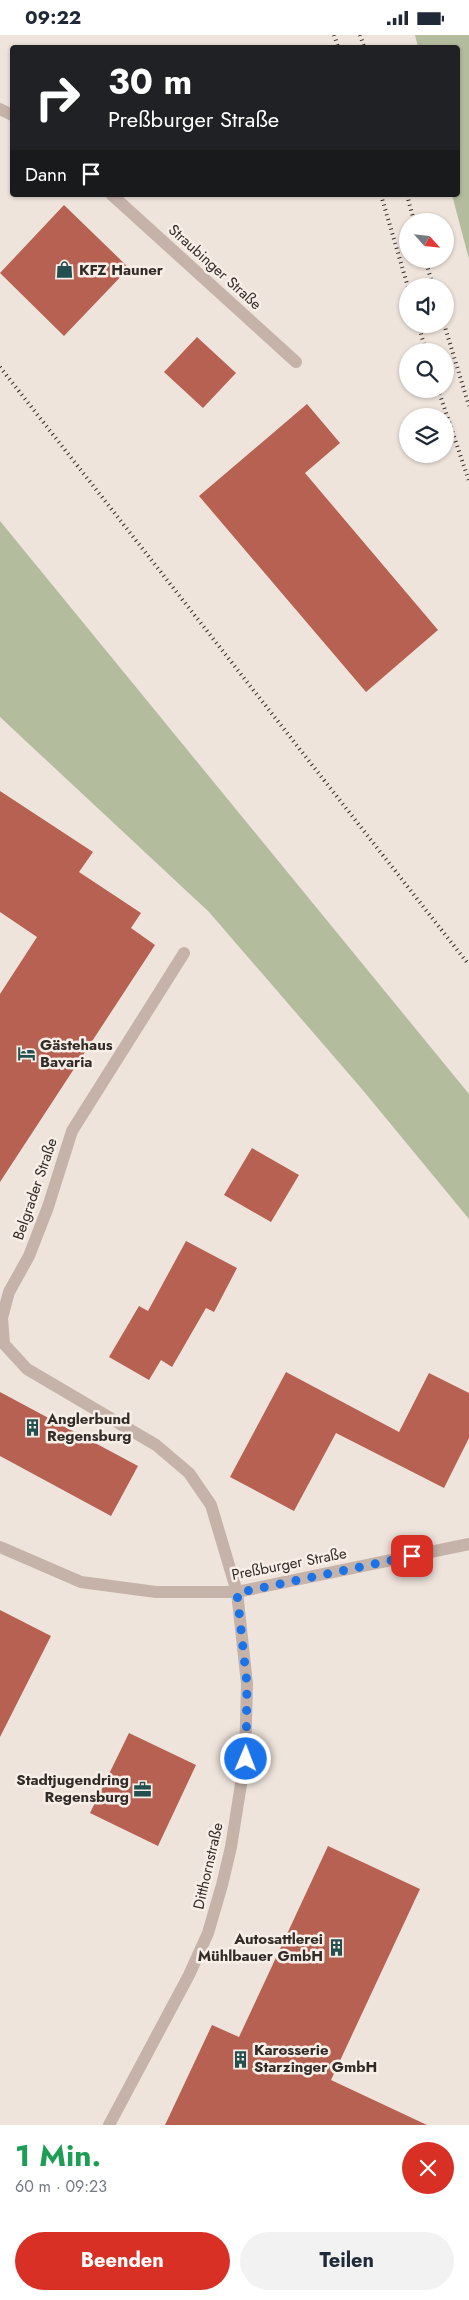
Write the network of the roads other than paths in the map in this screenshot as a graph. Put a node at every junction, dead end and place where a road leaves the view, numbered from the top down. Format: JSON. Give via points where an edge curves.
{"nodes":[{"id":1,"x":114,"y":197,"type":"edge"},
{"id":2,"x":296,"y":362,"type":"dead end"},
{"id":3,"x":184,"y":953,"type":"dead end"},
{"id":4,"x":469,"y":1544,"type":"edge"},
{"id":5,"x":0,"y":1547,"type":"edge"},
{"id":6,"x":237,"y":1593,"type":"junction"},
{"id":7,"x":109,"y":2125,"type":"edge"}],
"edges":[{"from":1,"to":2,"type":"street","name":"Straubinger Straße"},
{"from":3,"to":6,"type":"street","name":"Belgrader Straße","via":[[72,1131],[29,1256],[9,1292],[2,1318],[4,1344],[26,1369],[156,1445],[189,1473],[211,1505]]},
{"from":4,"to":6,"type":"street","name":"Preßburger Straße"},
{"from":5,"to":6,"type":"street","name":"Preßburger Straße","via":[[81,1581],[156,1592]]},
{"from":6,"to":7,"type":"street","name":"Ditthornstraße","via":[[247,1684],[246,1759],[222,1885],[208,1933],[189,1975]]}]}
